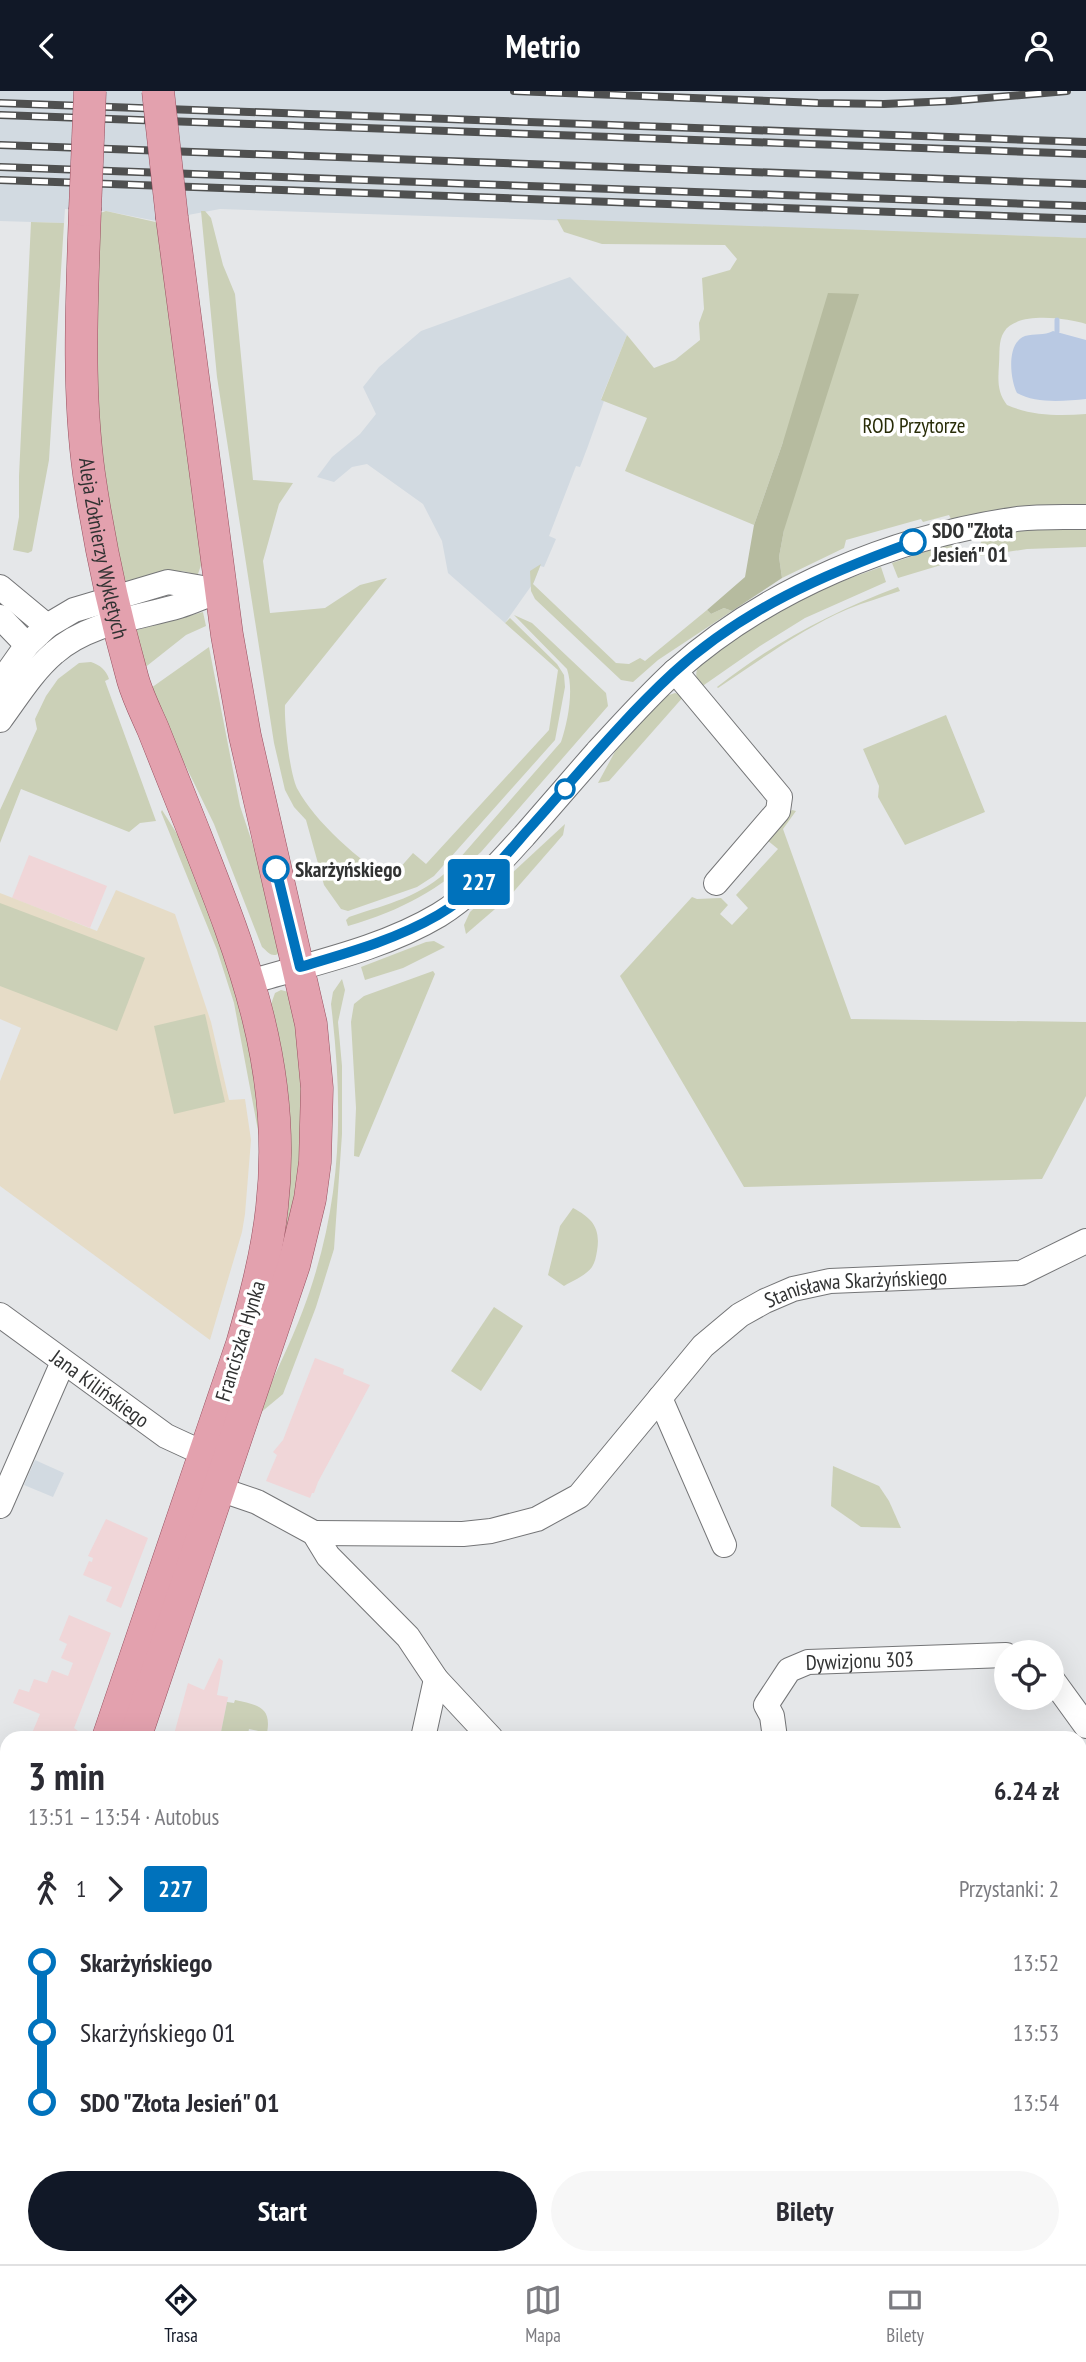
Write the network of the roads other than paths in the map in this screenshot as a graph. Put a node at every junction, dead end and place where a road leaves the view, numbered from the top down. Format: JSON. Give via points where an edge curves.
{"nodes":[{"id":1,"x":90,"y":91,"type":"edge"},
{"id":2,"x":158,"y":91,"type":"edge"},
{"id":3,"x":1086,"y":517,"type":"edge"},
{"id":4,"x":0,"y":587,"type":"edge"},
{"id":5,"x":220,"y":591,"type":"junction"},
{"id":6,"x":115,"y":610,"type":"junction"},
{"id":7,"x":0,"y":617,"type":"edge"},
{"id":8,"x":47,"y":626,"type":"junction"},
{"id":9,"x":27,"y":645,"type":"junction"},
{"id":10,"x":675,"y":671,"type":"junction"},
{"id":11,"x":0,"y":700,"type":"edge"},
{"id":12,"x":0,"y":720,"type":"edge"},
{"id":13,"x":716,"y":884,"type":"dead end"},
{"id":14,"x":300,"y":967,"type":"junction"},
{"id":15,"x":250,"y":982,"type":"junction"},
{"id":16,"x":1086,"y":1241,"type":"edge"},
{"id":17,"x":0,"y":1315,"type":"edge"},
{"id":18,"x":63,"y":1362,"type":"junction"},
{"id":19,"x":660,"y":1398,"type":"junction"},
{"id":20,"x":205,"y":1454,"type":"junction"},
{"id":21,"x":219,"y":1489,"type":"junction"},
{"id":22,"x":0,"y":1506,"type":"edge"},
{"id":23,"x":314,"y":1533,"type":"junction"},
{"id":24,"x":724,"y":1545,"type":"dead end"},
{"id":25,"x":994,"y":1655,"type":"edge"},
{"id":26,"x":436,"y":1679,"type":"junction"},
{"id":27,"x":1064,"y":1696,"type":"edge"},
{"id":28,"x":1086,"y":1726,"type":"edge"},
{"id":29,"x":110,"y":1731,"type":"edge"},
{"id":30,"x":137,"y":1731,"type":"edge"},
{"id":31,"x":425,"y":1731,"type":"edge"},
{"id":32,"x":484,"y":1731,"type":"edge"},
{"id":33,"x":774,"y":1731,"type":"edge"}],
"edges":[{"from":1,"to":6,"type":"main road","name":"Aleja Żołnierzy Wyklętych","bridge":true,"via":[[84,413],[89,472]]},
{"from":2,"to":5,"type":"main road","bridge":true},
{"from":3,"to":10,"type":"street","via":[[1020,518],[970,527],[883,553],[781,596]]},
{"from":4,"to":8,"type":"street"},
{"from":5,"to":6,"type":"street","via":[[182,605]]},
{"from":5,"to":14,"type":"main road","via":[[246,736]]},
{"from":6,"to":8,"type":"street","via":[[74,610]]},
{"from":6,"to":12,"type":"street","via":[[37,668]]},
{"from":6,"to":15,"type":"main road","name":"Aleja Żołnierzy Wyklętych","via":[[135,684]]},
{"from":7,"to":9,"type":"street"},
{"from":8,"to":9,"type":"street"},
{"from":9,"to":11,"type":"street","via":[[10,669]]},
{"from":10,"to":13,"type":"street","via":[[780,797],[778,811]]},
{"from":10,"to":14,"type":"street","via":[[460,901],[383,941]]},
{"from":14,"to":15,"type":"street"},
{"from":14,"to":21,"type":"main road","name":"Franciszka Hynka","via":[[317,1088],[310,1199],[285,1294]]},
{"from":15,"to":20,"type":"main road","name":"Franciszka Hynka","via":[[274,1107],[273,1206],[261,1278]]},
{"from":16,"to":19,"type":"street","name":"Stanisława Skarżyńskiego","via":[[1021,1273],[830,1281],[793,1289],[740,1315],[712,1337]]},
{"from":17,"to":18,"type":"street","name":"Jana Kilińskiego"},
{"from":18,"to":20,"type":"street","name":"Jana Kilińskiego","via":[[166,1436]]},
{"from":18,"to":22,"type":"street"},
{"from":19,"to":23,"type":"street","name":"Stanisława Skarżyńskiego","via":[[579,1496],[537,1519],[463,1534]]},
{"from":19,"to":24,"type":"street"},
{"from":20,"to":29,"type":"main road","name":"Franciszka Hynka"},
{"from":21,"to":23,"type":"street","name":"Stanisława Skarżyńskiego","via":[[257,1502]]},
{"from":21,"to":30,"type":"main road","name":"Franciszka Hynka"},
{"from":23,"to":26,"type":"street","name":"Stanisława Skarżyńskiego","via":[[328,1556],[408,1637]]},
{"from":25,"to":33,"type":"street","name":"Dywizjonu 303","via":[[808,1662],[789,1670],[766,1705]]},
{"from":26,"to":31,"type":"street"},
{"from":26,"to":32,"type":"street","name":"Stanisława Skarżyńskiego"},
{"from":27,"to":28,"type":"street"}]}
